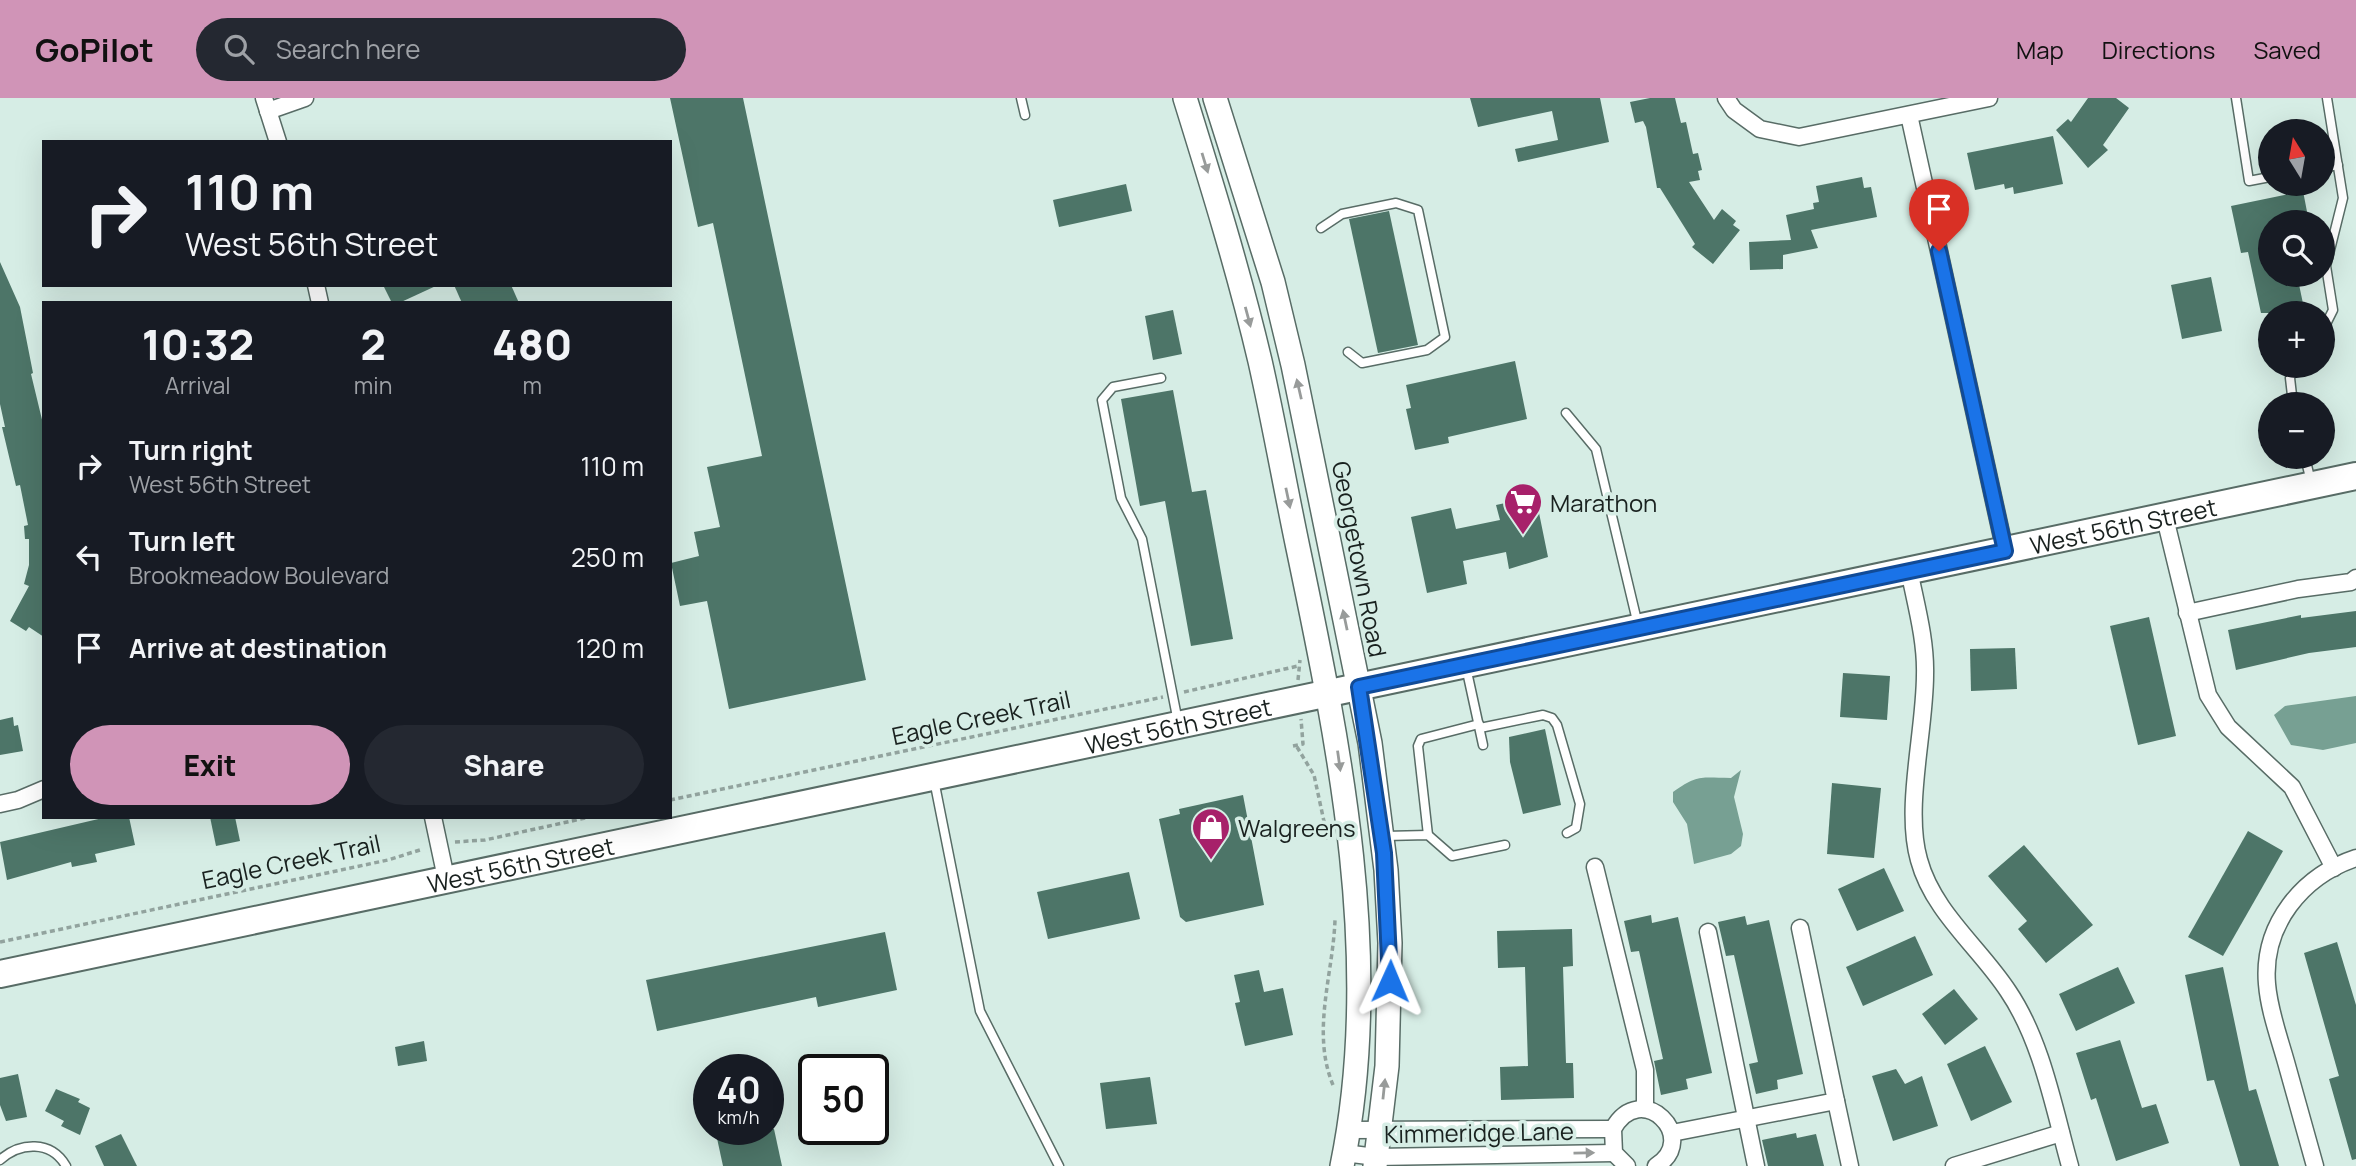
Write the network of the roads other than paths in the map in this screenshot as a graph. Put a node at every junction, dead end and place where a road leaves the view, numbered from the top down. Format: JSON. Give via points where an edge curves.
{"nodes":[{"id":1,"x":305,"y":98,"type":"edge"},
{"id":2,"x":1021,"y":98,"type":"edge"},
{"id":3,"x":1185,"y":98,"type":"edge"},
{"id":4,"x":1215,"y":98,"type":"edge"},
{"id":5,"x":1726,"y":98,"type":"edge"},
{"id":6,"x":1989,"y":98,"type":"edge"},
{"id":7,"x":2236,"y":98,"type":"edge"},
{"id":8,"x":2327,"y":98,"type":"edge"},
{"id":9,"x":266,"y":104,"type":"edge"},
{"id":10,"x":1909,"y":115,"type":"junction"},
{"id":11,"x":1025,"y":116,"type":"dead end"},
{"id":12,"x":277,"y":140,"type":"edge"},
{"id":13,"x":2337,"y":165,"type":"joint"},
{"id":14,"x":2258,"y":179,"type":"edge"},
{"id":15,"x":1321,"y":228,"type":"dead end"},
{"id":16,"x":2332,"y":301,"type":"edge"},
{"id":17,"x":1348,"y":352,"type":"dead end"},
{"id":18,"x":1161,"y":378,"type":"dead end"},
{"id":19,"x":1566,"y":413,"type":"dead end"},
{"id":20,"x":2308,"y":469,"type":"edge"},
{"id":21,"x":2356,"y":476,"type":"edge"},
{"id":22,"x":2312,"y":485,"type":"junction"},
{"id":23,"x":2165,"y":517,"type":"junction"},
{"id":24,"x":2005,"y":551,"type":"junction"},
{"id":25,"x":1909,"y":570,"type":"junction"},
{"id":26,"x":2356,"y":578,"type":"edge"},
{"id":27,"x":2187,"y":613,"type":"junction"},
{"id":28,"x":1639,"y":627,"type":"junction"},
{"id":29,"x":1466,"y":664,"type":"junction"},
{"id":30,"x":1359,"y":687,"type":"junction"},
{"id":31,"x":1327,"y":694,"type":"junction"},
{"id":32,"x":1178,"y":725,"type":"junction"},
{"id":33,"x":1479,"y":726,"type":"junction"},
{"id":34,"x":1483,"y":745,"type":"dead end"},
{"id":35,"x":933,"y":777,"type":"junction"},
{"id":36,"x":42,"y":790,"type":"edge"},
{"id":37,"x":0,"y":804,"type":"edge"},
{"id":38,"x":433,"y":819,"type":"edge"},
{"id":39,"x":1567,"y":833,"type":"dead end"},
{"id":40,"x":1428,"y":835,"type":"junction"},
{"id":41,"x":1382,"y":836,"type":"junction"},
{"id":42,"x":1505,"y":845,"type":"dead end"},
{"id":43,"x":2356,"y":858,"type":"edge"},
{"id":44,"x":1595,"y":867,"type":"dead end"},
{"id":45,"x":2333,"y":867,"type":"junction"},
{"id":46,"x":446,"y":878,"type":"junction"},
{"id":47,"x":1800,"y":928,"type":"dead end"},
{"id":48,"x":1708,"y":932,"type":"dead end"},
{"id":49,"x":0,"y":974,"type":"edge"},
{"id":50,"x":1836,"y":1101,"type":"junction"},
{"id":51,"x":1645,"y":1109,"type":"junction"},
{"id":52,"x":1746,"y":1119,"type":"junction"},
{"id":53,"x":1613,"y":1129,"type":"junction"},
{"id":54,"x":1348,"y":1130,"type":"junction"},
{"id":55,"x":1380,"y":1132,"type":"junction"},
{"id":56,"x":1672,"y":1133,"type":"junction"},
{"id":57,"x":2061,"y":1133,"type":"junction"},
{"id":58,"x":1614,"y":1153,"type":"junction"},
{"id":59,"x":0,"y":1160,"type":"edge"},
{"id":60,"x":1343,"y":1160,"type":"edge"},
{"id":61,"x":1376,"y":1161,"type":"edge"},
{"id":62,"x":66,"y":1166,"type":"edge"},
{"id":63,"x":1059,"y":1166,"type":"edge"},
{"id":64,"x":1627,"y":1166,"type":"edge"},
{"id":65,"x":1657,"y":1166,"type":"edge"},
{"id":66,"x":1756,"y":1166,"type":"edge"},
{"id":67,"x":1850,"y":1166,"type":"edge"},
{"id":68,"x":1954,"y":1166,"type":"edge"},
{"id":69,"x":2070,"y":1166,"type":"edge"},
{"id":70,"x":2315,"y":1166,"type":"edge"}],
"edges":[{"from":1,"to":9,"type":"street"},
{"from":2,"to":11,"type":"lane"},
{"from":3,"to":31,"type":"main road","one_way":true,"via":[[1260,361]]},
{"from":30,"to":4,"type":"main road","name":"Georgetown Road","one_way":true,"via":[[1291,357]]},
{"from":5,"to":10,"type":"street","via":[[1749,123],[1766,132],[1799,137]]},
{"from":6,"to":10,"type":"street"},
{"from":7,"to":14,"type":"lane","via":[[2249,181]]},
{"from":8,"to":13,"type":"lane"},
{"from":9,"to":12,"type":"street"},
{"from":10,"to":24,"type":"street"},
{"from":13,"to":16,"type":"lane","via":[[2343,198],[2326,266]]},
{"from":15,"to":17,"type":"lane","via":[[1342,214],[1395,203],[1418,210],[1445,337],[1427,350],[1362,363]]},
{"from":18,"to":32,"type":"lane","via":[[1113,387],[1102,400],[1121,498],[1142,539]]},
{"from":19,"to":28,"type":"lane","via":[[1596,449]]},
{"from":20,"to":22,"type":"lane"},
{"from":21,"to":22,"type":"main road","name":"West 56th Street"},
{"from":22,"to":23,"type":"main road","name":"West 56th Street"},
{"from":23,"to":24,"type":"main road","name":"West 56th Street"},
{"from":23,"to":27,"type":"street"},
{"from":24,"to":25,"type":"main road","name":"West 56th Street"},
{"from":25,"to":28,"type":"main road","name":"West 56th Street"},
{"from":25,"to":57,"type":"street","via":[[1925,663],[1914,826],[1919,860],[1940,903],[2018,1008]]},
{"from":26,"to":27,"type":"street"},
{"from":27,"to":45,"type":"street","via":[[2202,678],[2214,707],[2228,727],[2292,787]]},
{"from":28,"to":29,"type":"main road","name":"West 56th Street"},
{"from":29,"to":30,"type":"main road","name":"West 56th Street"},
{"from":29,"to":33,"type":"lane"},
{"from":30,"to":31,"type":"main road","name":"West 56th Street"},
{"from":30,"to":41,"type":"main road","name":"Georgetown Road"},
{"from":31,"to":32,"type":"main road","name":"West 56th Street"},
{"from":31,"to":54,"type":"main road","one_way":true,"via":[[1356,908],[1357,1038]]},
{"from":32,"to":35,"type":"main road","name":"West 56th Street"},
{"from":33,"to":34,"type":"lane"},
{"from":33,"to":39,"type":"lane","via":[[1543,715],[1552,718],[1580,804],[1576,828]]},
{"from":33,"to":40,"type":"lane","via":[[1421,738],[1418,746]]},
{"from":35,"to":46,"type":"main road","name":"West 56th Street"},
{"from":35,"to":63,"type":"lane","via":[[979,1011]]},
{"from":36,"to":37,"type":"street"},
{"from":38,"to":46,"type":"street"},
{"from":40,"to":41,"type":"lane"},
{"from":40,"to":42,"type":"lane","via":[[1452,856]]},
{"from":55,"to":41,"type":"main road","name":"Georgetown Road","one_way":true,"via":[[1390,988]]},
{"from":43,"to":45,"type":"street"},
{"from":44,"to":51,"type":"street","via":[[1645,1070]]},
{"from":45,"to":70,"type":"street","via":[[2312,881],[2283,913],[2267,966],[2270,1004]]},
{"from":46,"to":49,"type":"main road","name":"West 56th Street"},
{"from":47,"to":50,"type":"street"},
{"from":48,"to":52,"type":"street"},
{"from":50,"to":52,"type":"street"},
{"from":50,"to":67,"type":"street"},
{"from":51,"to":53,"type":"street","via":[[1625,1114]]},
{"from":51,"to":56,"type":"street","via":[[1663,1117]]},
{"from":52,"to":56,"type":"street"},
{"from":52,"to":66,"type":"street"},
{"from":53,"to":55,"type":"street","name":"Kimmeridge Lane"},
{"from":53,"to":58,"type":"street"},
{"from":54,"to":55,"type":"street","name":"Kimmeridge Lane"},
{"from":54,"to":60,"type":"main road"},
{"from":55,"to":61,"type":"main road","name":"Georgetown Road"},
{"from":56,"to":65,"type":"street","via":[[1669,1154]]},
{"from":57,"to":68,"type":"street"},
{"from":57,"to":69,"type":"street"},
{"from":61,"to":58,"type":"street","name":"Kimmeridge Lane","one_way":true},
{"from":58,"to":64,"type":"street"},
{"from":59,"to":62,"type":"lane","via":[[17,1148],[37,1146],[53,1152]]},
{"from":60,"to":61,"type":"street","name":"Kimmeridge Lane"}]}
